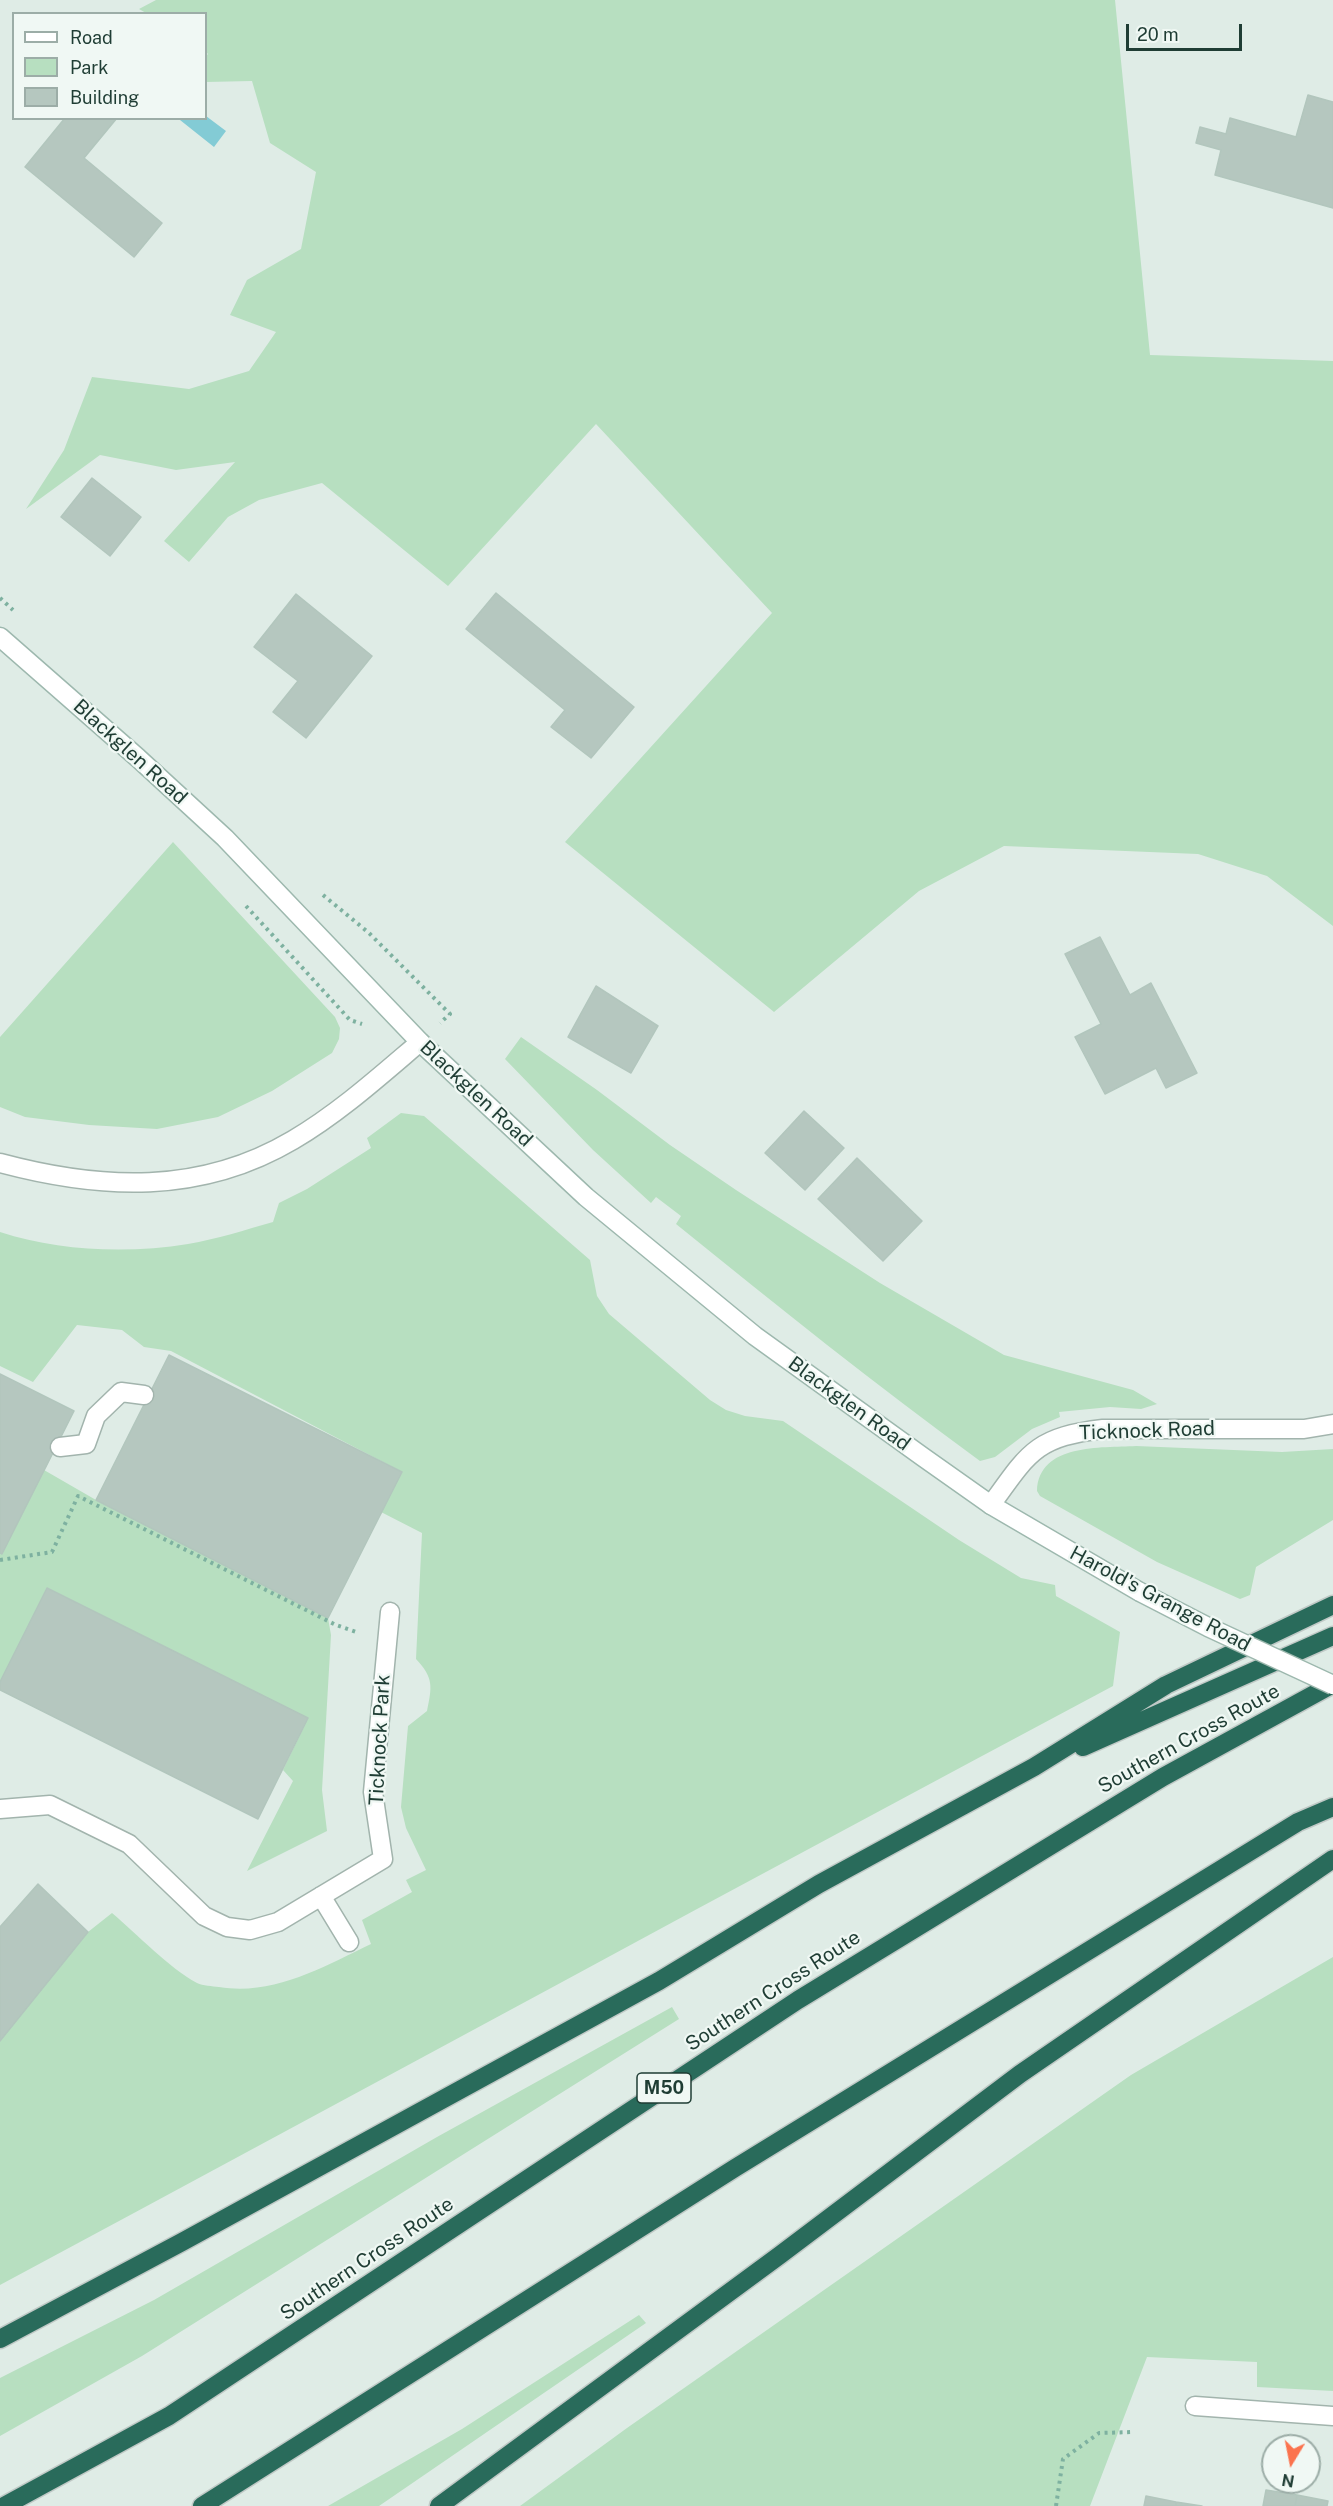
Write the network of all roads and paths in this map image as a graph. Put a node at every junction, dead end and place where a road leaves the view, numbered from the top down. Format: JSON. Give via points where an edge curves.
{"nodes":[{"id":1,"x":0,"y":637,"type":"edge"},
{"id":2,"x":420,"y":1042,"type":"junction"},
{"id":3,"x":0,"y":1163,"type":"edge"},
{"id":4,"x":144,"y":1395,"type":"dead end"},
{"id":5,"x":1333,"y":1424,"type":"edge"},
{"id":6,"x":60,"y":1447,"type":"dead end"},
{"id":7,"x":991,"y":1505,"type":"junction"},
{"id":8,"x":0,"y":1560,"type":"edge"},
{"id":9,"x":1333,"y":1605,"type":"edge"},
{"id":10,"x":390,"y":1611,"type":"dead end"},
{"id":11,"x":1333,"y":1636,"type":"edge"},
{"id":12,"x":386,"y":1641,"type":"junction"},
{"id":13,"x":1333,"y":1685,"type":"edge"},
{"id":14,"x":1034,"y":1767,"type":"junction"},
{"id":15,"x":1333,"y":1807,"type":"edge"},
{"id":16,"x":0,"y":1809,"type":"edge"},
{"id":17,"x":1333,"y":1859,"type":"edge"},
{"id":18,"x":321,"y":1896,"type":"junction"},
{"id":19,"x":349,"y":1942,"type":"dead end"},
{"id":20,"x":0,"y":2339,"type":"edge"},
{"id":21,"x":1195,"y":2406,"type":"dead end"},
{"id":22,"x":1333,"y":2416,"type":"edge"},
{"id":23,"x":1134,"y":2432,"type":"dead end"},
{"id":24,"x":4,"y":2506,"type":"edge"},
{"id":25,"x":202,"y":2506,"type":"edge"},
{"id":26,"x":440,"y":2506,"type":"edge"},
{"id":27,"x":1056,"y":2506,"type":"edge"}],
"edges":[{"from":1,"to":2,"type":"street","name":"Blackglen Road","via":[[225,838]]},
{"from":2,"to":3,"type":"street","via":[[292,1141],[220,1170],[166,1182],[129,1184],[92,1182]]},
{"from":2,"to":7,"type":"street","name":"Blackglen Road","via":[[570,1183],[755,1336]]},
{"from":4,"to":6,"type":"street","via":[[121,1392],[96,1416],[86,1444]]},
{"from":5,"to":7,"type":"street","name":"Ticknock Road","via":[[1304,1429],[1074,1432],[1048,1440],[1028,1456]]},
{"from":7,"to":13,"type":"street","name":"Harold's Grange Road","bridge":true,"via":[[1140,1592]]},
{"from":8,"to":12,"type":"path","via":[[52,1552],[78,1496],[336,1625]]},
{"from":9,"to":14,"type":"highway","via":[[1166,1685]]},
{"from":10,"to":12,"type":"street","name":"Ticknock Park"},
{"from":11,"to":14,"type":"highway"},
{"from":12,"to":18,"type":"street","name":"Ticknock Park","via":[[373,1792],[382,1859]]},
{"from":13,"to":24,"type":"highway","name":"Southern Cross Route","number":"M50","via":[[1163,1777],[808,1994],[169,2416]]},
{"from":14,"to":20,"type":"highway","via":[[819,1884],[648,1987]]},
{"from":15,"to":25,"type":"highway","via":[[1298,1822],[745,2162]]},
{"from":16,"to":18,"type":"street","name":"Ticknock Park","via":[[50,1805],[129,1844],[204,1916],[227,1927],[250,1930],[278,1922]]},
{"from":17,"to":26,"type":"highway","via":[[1020,2074]]},
{"from":18,"to":19,"type":"street"},
{"from":21,"to":22,"type":"street"},
{"from":23,"to":27,"type":"path","via":[[1099,2433],[1063,2459]]}]}
